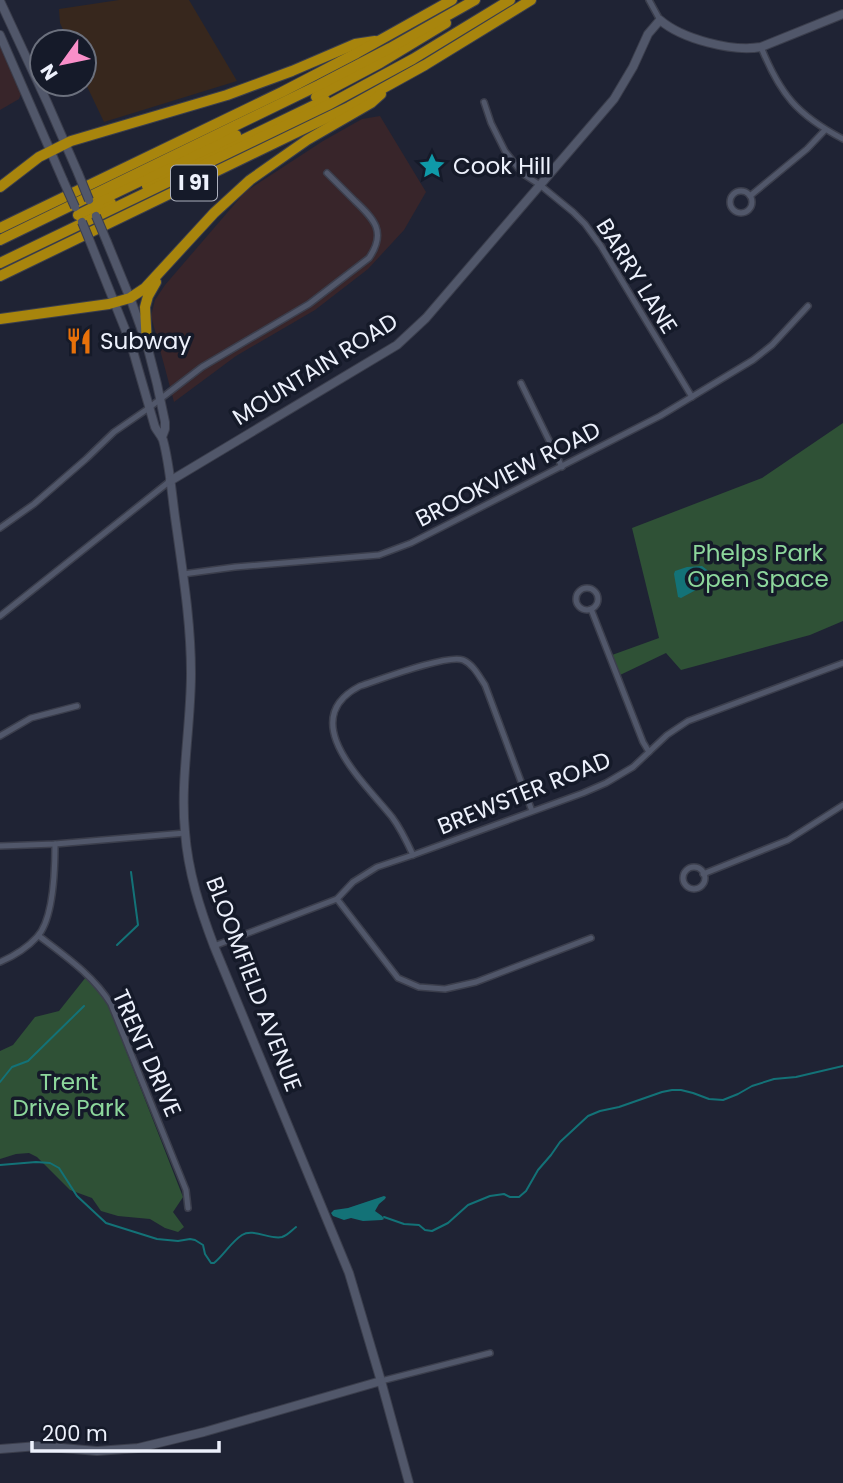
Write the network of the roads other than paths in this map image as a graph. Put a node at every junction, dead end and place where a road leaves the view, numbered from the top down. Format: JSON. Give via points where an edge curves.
{"nodes":[{"id":1,"x":452,"y":0,"type":"edge"},
{"id":2,"x":475,"y":0,"type":"edge"},
{"id":3,"x":482,"y":0,"type":"edge"},
{"id":4,"x":531,"y":0,"type":"edge"},
{"id":5,"x":649,"y":0,"type":"edge"},
{"id":6,"x":0,"y":1,"type":"edge"},
{"id":7,"x":509,"y":1,"type":"edge"},
{"id":8,"x":843,"y":14,"type":"edge"},
{"id":9,"x":660,"y":20,"type":"junction"},
{"id":10,"x":15,"y":32,"type":"junction"},
{"id":11,"x":1,"y":36,"type":"edge"},
{"id":12,"x":379,"y":41,"type":"junction"},
{"id":13,"x":761,"y":47,"type":"junction"},
{"id":14,"x":28,"y":60,"type":"edge"},
{"id":15,"x":387,"y":87,"type":"junction"},
{"id":16,"x":46,"y":98,"type":"edge"},
{"id":17,"x":28,"y":99,"type":"joint"},
{"id":18,"x":484,"y":102,"type":"dead end"},
{"id":19,"x":825,"y":130,"type":"junction"},
{"id":20,"x":843,"y":139,"type":"edge"},
{"id":21,"x":65,"y":143,"type":"junction"},
{"id":22,"x":51,"y":150,"type":"junction"},
{"id":23,"x":327,"y":173,"type":"dead end"},
{"id":24,"x":540,"y":185,"type":"junction"},
{"id":25,"x":0,"y":187,"type":"edge"},
{"id":26,"x":750,"y":196,"type":"junction"},
{"id":27,"x":92,"y":208,"type":"junction"},
{"id":28,"x":78,"y":215,"type":"junction"},
{"id":29,"x":0,"y":228,"type":"edge"},
{"id":30,"x":0,"y":240,"type":"edge"},
{"id":31,"x":0,"y":263,"type":"edge"},
{"id":32,"x":159,"y":274,"type":"junction"},
{"id":33,"x":0,"y":276,"type":"edge"},
{"id":34,"x":130,"y":298,"type":"junction"},
{"id":35,"x":115,"y":303,"type":"junction"},
{"id":36,"x":808,"y":306,"type":"dead end"},
{"id":37,"x":0,"y":320,"type":"edge"},
{"id":38,"x":147,"y":345,"type":"junction"},
{"id":39,"x":133,"y":350,"type":"junction"},
{"id":40,"x":521,"y":383,"type":"dead end"},
{"id":41,"x":692,"y":397,"type":"junction"},
{"id":42,"x":160,"y":399,"type":"junction"},
{"id":43,"x":150,"y":407,"type":"junction"},
{"id":44,"x":162,"y":437,"type":"junction"},
{"id":45,"x":562,"y":467,"type":"junction"},
{"id":46,"x":170,"y":481,"type":"junction"},
{"id":47,"x":0,"y":528,"type":"edge"},
{"id":48,"x":183,"y":574,"type":"junction"},
{"id":49,"x":591,"y":609,"type":"junction"},
{"id":50,"x":0,"y":616,"type":"edge"},
{"id":51,"x":843,"y":663,"type":"edge"},
{"id":52,"x":77,"y":706,"type":"dead end"},
{"id":53,"x":0,"y":736,"type":"edge"},
{"id":54,"x":649,"y":752,"type":"junction"},
{"id":55,"x":843,"y":805,"type":"edge"},
{"id":56,"x":532,"y":811,"type":"junction"},
{"id":57,"x":185,"y":832,"type":"junction"},
{"id":58,"x":55,"y":844,"type":"junction"},
{"id":59,"x":0,"y":846,"type":"edge"},
{"id":60,"x":413,"y":855,"type":"junction"},
{"id":61,"x":703,"y":874,"type":"junction"},
{"id":62,"x":337,"y":899,"type":"junction"},
{"id":63,"x":40,"y":936,"type":"junction"},
{"id":64,"x":592,"y":938,"type":"dead end"},
{"id":65,"x":214,"y":946,"type":"junction"},
{"id":66,"x":0,"y":962,"type":"edge"},
{"id":67,"x":188,"y":1208,"type":"dead end"},
{"id":68,"x":489,"y":1353,"type":"dead end"},
{"id":69,"x":381,"y":1381,"type":"junction"},
{"id":70,"x":0,"y":1449,"type":"edge"},
{"id":71,"x":409,"y":1483,"type":"edge"}],
"edges":[{"from":1,"to":12,"type":"highway","number":"I 91"},
{"from":2,"to":30,"type":"highway","via":[[319,85]]},
{"from":3,"to":27,"type":"highway","via":[[351,79]]},
{"from":4,"to":15,"type":"highway","number":"I 91"},
{"from":5,"to":9,"type":"street"},
{"from":6,"to":10,"type":"main road","name":"BLOOMFIELD AVENUE"},
{"from":7,"to":27,"type":"highway","via":[[358,84],[103,207]]},
{"from":7,"to":31,"type":"highway","via":[[320,110]]},
{"from":8,"to":13,"type":"main road"},
{"from":9,"to":13,"type":"main road","via":[[685,35],[731,48]]},
{"from":9,"to":24,"type":"main road","name":"MOUNTAIN ROAD","via":[[614,99]]},
{"from":10,"to":11,"type":"main road"},
{"from":10,"to":14,"type":"main road","name":"BLOOMFIELD AVENUE"},
{"from":11,"to":17,"type":"main road","name":"BLOOMFIELD AVENUE"},
{"from":12,"to":21,"type":"highway","via":[[355,44],[241,90]]},
{"from":12,"to":29,"type":"highway","number":"I 91"},
{"from":13,"to":19,"type":"street","via":[[790,100]]},
{"from":15,"to":32,"type":"highway","via":[[371,103],[241,186]]},
{"from":15,"to":33,"type":"highway","number":"I 91"},
{"from":16,"to":21,"type":"main road","name":"BLOOMFIELD AVENUE"},
{"from":17,"to":22,"type":"main road","name":"BLOOMFIELD AVENUE"},
{"from":18,"to":24,"type":"street","name":"BARRY LANE","via":[[505,151],[523,174]]},
{"from":19,"to":20,"type":"street"},
{"from":19,"to":26,"type":"street"},
{"from":21,"to":22,"type":"highway"},
{"from":21,"to":27,"type":"main road","name":"BLOOMFIELD AVENUE","bridge":true},
{"from":22,"to":25,"type":"highway"},
{"from":22,"to":28,"type":"main road","name":"BLOOMFIELD AVENUE","bridge":true},
{"from":23,"to":42,"type":"street","via":[[374,220],[378,233],[375,250],[309,304],[213,360]]},
{"from":24,"to":41,"type":"street","name":"BARRY LANE","via":[[585,224],[601,246]]},
{"from":24,"to":46,"type":"main road","name":"MOUNTAIN ROAD","via":[[426,318],[397,345]]},
{"from":26,"to":26,"type":"street","via":[[737,192],[732,197],[736,212],[747,211]]},
{"from":27,"to":28,"type":"highway"},
{"from":27,"to":34,"type":"main road","name":"BLOOMFIELD AVENUE","bridge":true},
{"from":28,"to":35,"type":"main road","name":"BLOOMFIELD AVENUE","bridge":true},
{"from":32,"to":34,"type":"highway"},
{"from":32,"to":38,"type":"highway","via":[[145,307]]},
{"from":34,"to":35,"type":"highway"},
{"from":34,"to":38,"type":"main road","name":"BLOOMFIELD AVENUE"},
{"from":35,"to":37,"type":"highway"},
{"from":35,"to":39,"type":"main road","name":"BLOOMFIELD AVENUE"},
{"from":36,"to":41,"type":"street","name":"BROOKVIEW ROAD","via":[[753,360]]},
{"from":38,"to":39,"type":"main road"},
{"from":38,"to":42,"type":"main road","name":"BLOOMFIELD AVENUE"},
{"from":39,"to":43,"type":"main road","name":"BLOOMFIELD AVENUE"},
{"from":40,"to":45,"type":"street"},
{"from":41,"to":45,"type":"street","name":"BROOKVIEW ROAD"},
{"from":42,"to":43,"type":"street"},
{"from":42,"to":44,"type":"main road","name":"BLOOMFIELD AVENUE","via":[[165,426]]},
{"from":43,"to":44,"type":"main road","name":"BLOOMFIELD AVENUE"},
{"from":43,"to":47,"type":"street"},
{"from":44,"to":46,"type":"main road","name":"BLOOMFIELD AVENUE"},
{"from":45,"to":48,"type":"street","name":"BROOKVIEW ROAD","via":[[379,555]]},
{"from":46,"to":48,"type":"main road","name":"BLOOMFIELD AVENUE"},
{"from":46,"to":50,"type":"street","name":"MOUNTAIN ROAD"},
{"from":48,"to":57,"type":"main road","name":"BLOOMFIELD AVENUE","via":[[191,674]]},
{"from":49,"to":49,"type":"street","via":[[597,605],[597,595],[583,589],[577,603],[584,610]]},
{"from":49,"to":54,"type":"street"},
{"from":51,"to":54,"type":"street","name":"BREWSTER ROAD","via":[[688,721]]},
{"from":52,"to":53,"type":"street","via":[[31,718]]},
{"from":54,"to":56,"type":"street","name":"BREWSTER ROAD","via":[[606,783]]},
{"from":55,"to":61,"type":"street","via":[[788,840]]},
{"from":56,"to":60,"type":"street","name":"BREWSTER ROAD"},
{"from":56,"to":60,"type":"street","via":[[485,685],[462,660],[445,660],[360,685],[338,702],[332,717],[334,735],[342,756],[399,827]]},
{"from":57,"to":58,"type":"street"},
{"from":57,"to":65,"type":"main road","name":"BLOOMFIELD AVENUE","via":[[192,881]]},
{"from":58,"to":59,"type":"street"},
{"from":58,"to":63,"type":"street","via":[[54,887]]},
{"from":60,"to":62,"type":"street","name":"BREWSTER ROAD","via":[[377,867],[353,881]]},
{"from":61,"to":61,"type":"street","via":[[699,888],[684,882],[685,872],[691,868]]},
{"from":62,"to":64,"type":"street","via":[[398,978],[419,988],[445,989],[475,982]]},
{"from":62,"to":65,"type":"street","name":"BREWSTER ROAD"},
{"from":63,"to":66,"type":"street"},
{"from":63,"to":67,"type":"street","name":"TRENT DRIVE","via":[[90,976],[111,1004],[186,1190]]},
{"from":65,"to":69,"type":"main road","name":"BLOOMFIELD AVENUE","via":[[349,1273]]},
{"from":68,"to":69,"type":"street"},
{"from":69,"to":70,"type":"main road","via":[[138,1448]]},
{"from":69,"to":71,"type":"main road","name":"BLOOMFIELD AVENUE"}]}
